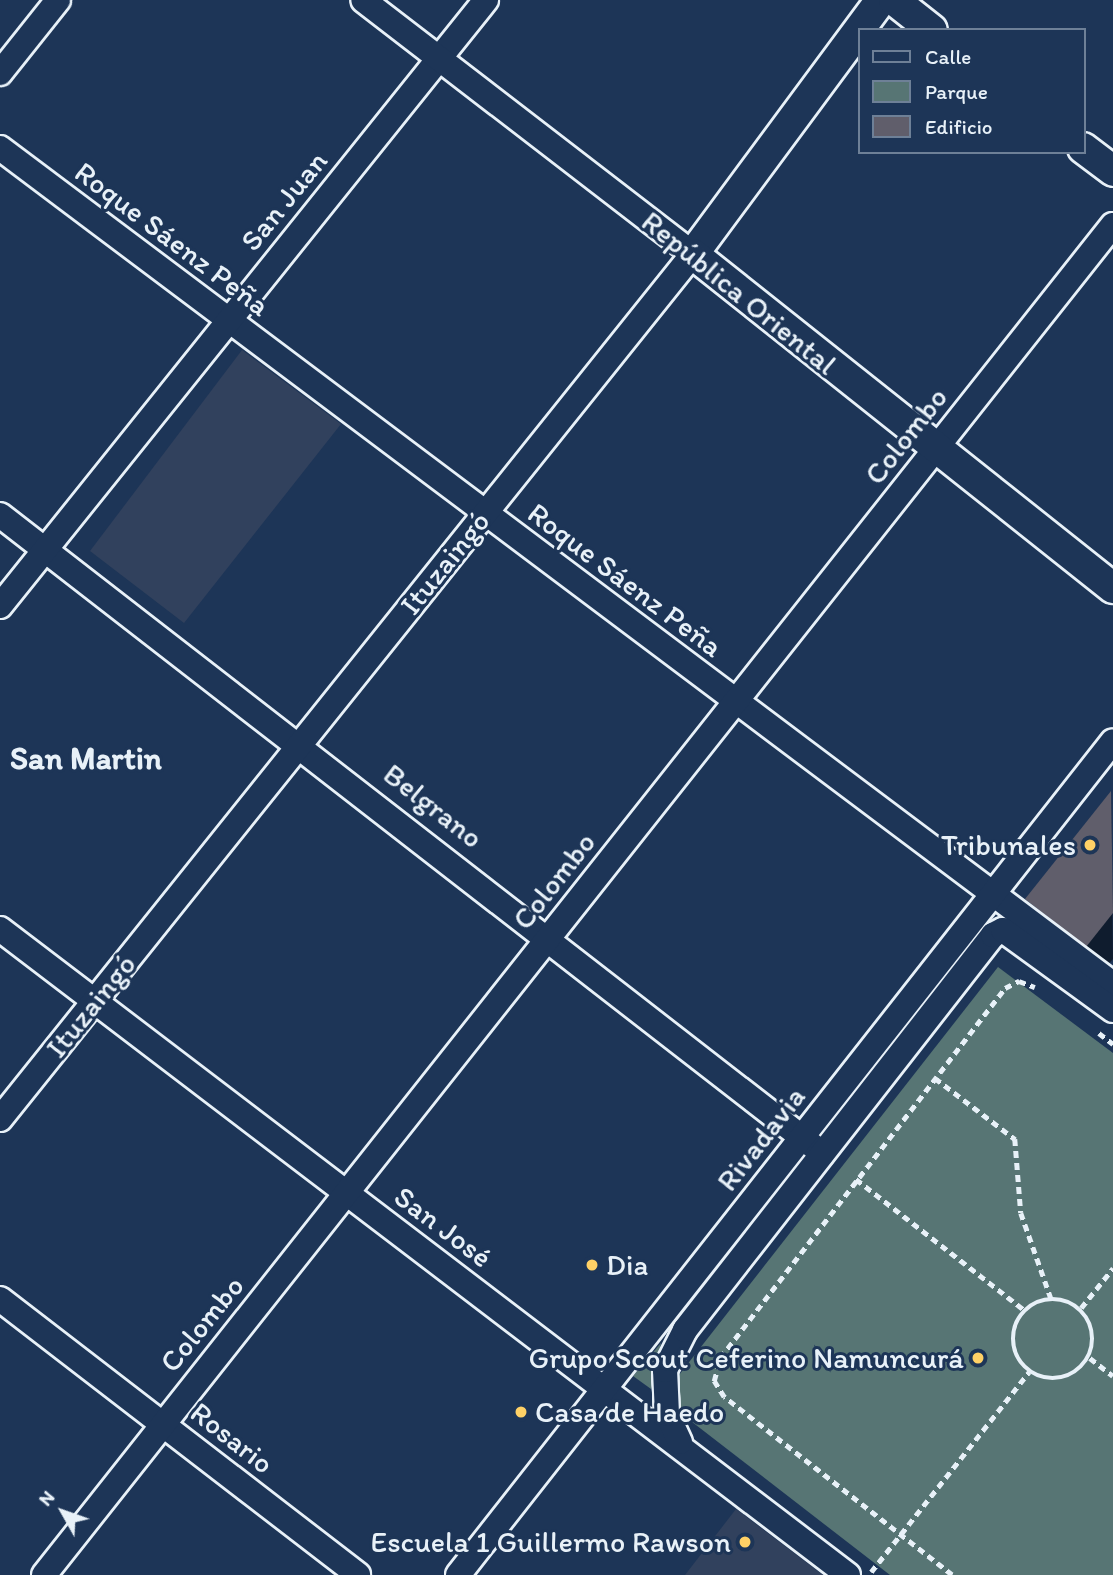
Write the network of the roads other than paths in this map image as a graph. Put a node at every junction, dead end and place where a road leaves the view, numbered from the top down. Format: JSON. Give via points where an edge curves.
{"nodes":[{"id":1,"x":58,"y":0,"type":"edge"},
{"id":2,"x":363,"y":0,"type":"edge"},
{"id":3,"x":486,"y":0,"type":"edge"},
{"id":4,"x":881,"y":0,"type":"edge"},
{"id":5,"x":894,"y":0,"type":"edge"},
{"id":6,"x":860,"y":28,"type":"edge"},
{"id":7,"x":929,"y":28,"type":"edge"},
{"id":8,"x":858,"y":31,"type":"edge"},
{"id":9,"x":440,"y":57,"type":"junction"},
{"id":10,"x":0,"y":74,"type":"edge"},
{"id":11,"x":0,"y":148,"type":"edge"},
{"id":12,"x":1085,"y":150,"type":"edge"},
{"id":13,"x":1113,"y":171,"type":"edge"},
{"id":14,"x":1113,"y":225,"type":"edge"},
{"id":15,"x":693,"y":254,"type":"junction"},
{"id":16,"x":228,"y":321,"type":"junction"},
{"id":17,"x":935,"y":450,"type":"junction"},
{"id":18,"x":0,"y":514,"type":"edge"},
{"id":19,"x":485,"y":514,"type":"junction"},
{"id":20,"x":45,"y":549,"type":"junction"},
{"id":21,"x":1113,"y":589,"type":"edge"},
{"id":22,"x":0,"y":606,"type":"edge"},
{"id":23,"x":735,"y":702,"type":"junction"},
{"id":24,"x":1113,"y":741,"type":"edge"},
{"id":25,"x":300,"y":744,"type":"junction"},
{"id":26,"x":992,"y":895,"type":"junction"},
{"id":27,"x":0,"y":929,"type":"edge"},
{"id":28,"x":551,"y":937,"type":"junction"},
{"id":29,"x":1113,"y":984,"type":"edge"},
{"id":30,"x":94,"y":1001,"type":"junction"},
{"id":31,"x":1113,"y":1010,"type":"edge"},
{"id":32,"x":0,"y":1119,"type":"edge"},
{"id":33,"x":803,"y":1138,"type":"junction"},
{"id":34,"x":822,"y":1153,"type":"junction"},
{"id":35,"x":348,"y":1194,"type":"junction"},
{"id":36,"x":0,"y":1299,"type":"edge"},
{"id":37,"x":606,"y":1390,"type":"junction"},
{"id":38,"x":162,"y":1424,"type":"junction"},
{"id":39,"x":682,"y":1446,"type":"junction"},
{"id":40,"x":44,"y":1575,"type":"edge"},
{"id":41,"x":358,"y":1575,"type":"edge"},
{"id":42,"x":458,"y":1575,"type":"edge"},
{"id":43,"x":848,"y":1575,"type":"edge"}],
"edges":[{"from":1,"to":10,"type":"street"},
{"from":2,"to":9,"type":"street","name":"República Oriental"},
{"from":3,"to":9,"type":"street","name":"San Juan"},
{"from":4,"to":6,"type":"street","name":"Ituzaingó"},
{"from":5,"to":7,"type":"street"},
{"from":8,"to":15,"type":"street","name":"Ituzaingó"},
{"from":9,"to":15,"type":"street","name":"República Oriental"},
{"from":9,"to":16,"type":"street","name":"San Juan"},
{"from":11,"to":16,"type":"street","name":"Roque Sáenz Peña"},
{"from":12,"to":13,"type":"street"},
{"from":14,"to":17,"type":"street","name":"Colombo"},
{"from":15,"to":17,"type":"street","name":"República Oriental"},
{"from":15,"to":19,"type":"street","name":"Ituzaingó"},
{"from":16,"to":19,"type":"street","name":"Roque Sáenz Peña"},
{"from":16,"to":20,"type":"street","name":"San Juan"},
{"from":17,"to":21,"type":"street","name":"República Oriental"},
{"from":17,"to":23,"type":"street","name":"Colombo"},
{"from":18,"to":20,"type":"street","name":"Belgrano"},
{"from":19,"to":23,"type":"street","name":"Roque Sáenz Peña"},
{"from":19,"to":25,"type":"street","name":"Ituzaingó"},
{"from":20,"to":22,"type":"street","name":"San Juan"},
{"from":20,"to":25,"type":"street","name":"Belgrano"},
{"from":23,"to":26,"type":"street","name":"Roque Sáenz Peña"},
{"from":23,"to":28,"type":"street","name":"Colombo"},
{"from":24,"to":26,"type":"street","name":"Rivadavia"},
{"from":25,"to":28,"type":"street","name":"Belgrano"},
{"from":25,"to":30,"type":"street","name":"Ituzaingó"},
{"from":26,"to":29,"type":"street","name":"Roque Sáenz Peña"},
{"from":26,"to":33,"type":"street","name":"Rivadavia"},
{"from":27,"to":30,"type":"street","name":"San José"},
{"from":28,"to":33,"type":"street","name":"Belgrano"},
{"from":28,"to":35,"type":"street","name":"Colombo"},
{"from":30,"to":32,"type":"street","name":"Ituzaingó"},
{"from":30,"to":35,"type":"street","name":"San José"},
{"from":31,"to":34,"type":"street","name":"Rivadavia","via":[[1003,930],[993,935]]},
{"from":33,"to":34,"type":"street","name":"Belgrano"},
{"from":33,"to":37,"type":"street","name":"Rivadavia"},
{"from":34,"to":39,"type":"street","name":"Rivadavia","via":[[685,1330],[665,1370],[667,1414]]},
{"from":35,"to":37,"type":"street","name":"San José"},
{"from":35,"to":38,"type":"street","name":"Colombo"},
{"from":36,"to":38,"type":"street","name":"Rosario"},
{"from":37,"to":39,"type":"street","name":"San José"},
{"from":37,"to":42,"type":"street","name":"Rivadavia"},
{"from":38,"to":40,"type":"street","name":"Colombo"},
{"from":38,"to":41,"type":"street","name":"Rosario"},
{"from":39,"to":43,"type":"street","name":"San José"}]}
